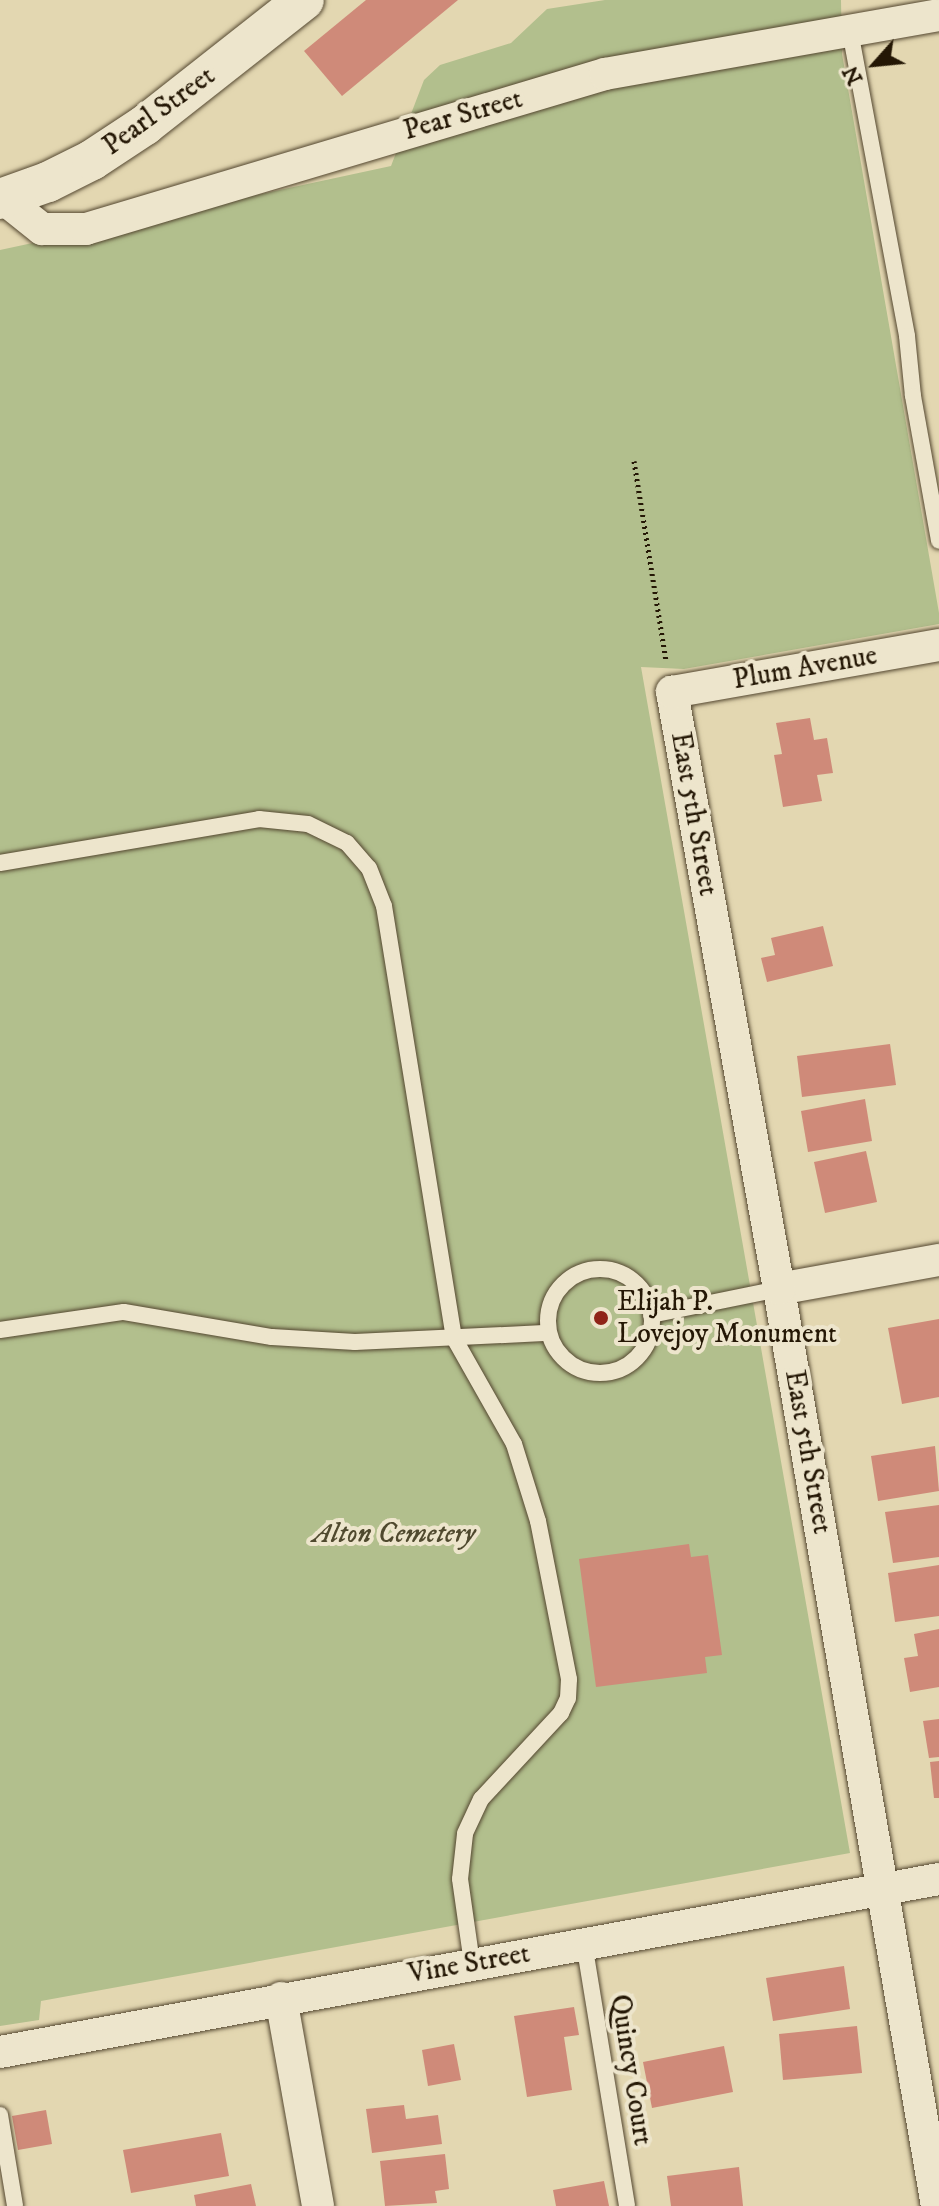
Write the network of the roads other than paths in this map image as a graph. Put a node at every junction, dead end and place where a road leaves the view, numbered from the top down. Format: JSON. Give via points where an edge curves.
{"nodes":[{"id":1,"x":304,"y":0,"type":"edge"},
{"id":2,"x":939,"y":15,"type":"edge"},
{"id":3,"x":850,"y":31,"type":"junction"},
{"id":4,"x":1,"y":198,"type":"edge"},
{"id":5,"x":939,"y":541,"type":"edge"},
{"id":6,"x":939,"y":645,"type":"edge"},
{"id":7,"x":672,"y":692,"type":"joint"},
{"id":8,"x":0,"y":863,"type":"edge"},
{"id":9,"x":939,"y":1260,"type":"edge"},
{"id":10,"x":779,"y":1289,"type":"junction"},
{"id":11,"x":651,"y":1315,"type":"junction"},
{"id":12,"x":0,"y":1330,"type":"edge"},
{"id":13,"x":549,"y":1333,"type":"junction"},
{"id":14,"x":454,"y":1338,"type":"junction"},
{"id":15,"x":939,"y":1879,"type":"edge"},
{"id":16,"x":884,"y":1889,"type":"junction"},
{"id":17,"x":584,"y":1943,"type":"junction"},
{"id":18,"x":472,"y":1963,"type":"junction"},
{"id":19,"x":281,"y":1998,"type":"junction"},
{"id":20,"x":0,"y":2052,"type":"edge"},
{"id":21,"x":0,"y":2115,"type":"edge"},
{"id":22,"x":15,"y":2206,"type":"edge"},
{"id":23,"x":318,"y":2206,"type":"edge"},
{"id":24,"x":627,"y":2206,"type":"edge"},
{"id":25,"x":937,"y":2206,"type":"edge"}],
"edges":[{"from":1,"to":4,"type":"street","name":"Pearl Street","via":[[106,151],[48,182]]},
{"from":2,"to":3,"type":"street","name":"Pear Street"},
{"from":3,"to":4,"type":"street","name":"Pear Street","via":[[605,74],[86,229],[42,229]]},
{"from":3,"to":5,"type":"lane"},
{"from":6,"to":7,"type":"street","name":"Plum Avenue"},
{"from":7,"to":10,"type":"street","name":"East 5th Street"},
{"from":8,"to":14,"type":"lane","via":[[259,819],[308,824],[347,843],[369,868],[384,906]]},
{"from":9,"to":10,"type":"street"},
{"from":10,"to":11,"type":"lane"},
{"from":10,"to":16,"type":"street","name":"East 5th Street"},
{"from":11,"to":13,"type":"lane","via":[[647,1340],[633,1361],[600,1373],[568,1362]]},
{"from":11,"to":13,"type":"lane","via":[[637,1285],[607,1270],[590,1270],[561,1286],[550,1308]]},
{"from":12,"to":14,"type":"lane","via":[[124,1312],[272,1337],[355,1342]]},
{"from":13,"to":14,"type":"lane"},
{"from":14,"to":18,"type":"lane","via":[[514,1444],[538,1521],[569,1679],[561,1713],[481,1799],[465,1834],[460,1879]]},
{"from":15,"to":16,"type":"street","name":"Vine Street"},
{"from":16,"to":17,"type":"street","name":"Vine Street"},
{"from":16,"to":25,"type":"street","name":"East 5th Street"},
{"from":17,"to":18,"type":"street","name":"Vine Street"},
{"from":17,"to":24,"type":"lane","name":"Quincy Court"},
{"from":18,"to":19,"type":"street","name":"Vine Street"},
{"from":19,"to":20,"type":"street","name":"Vine Street"},
{"from":19,"to":23,"type":"street"},
{"from":21,"to":22,"type":"lane"}]}
